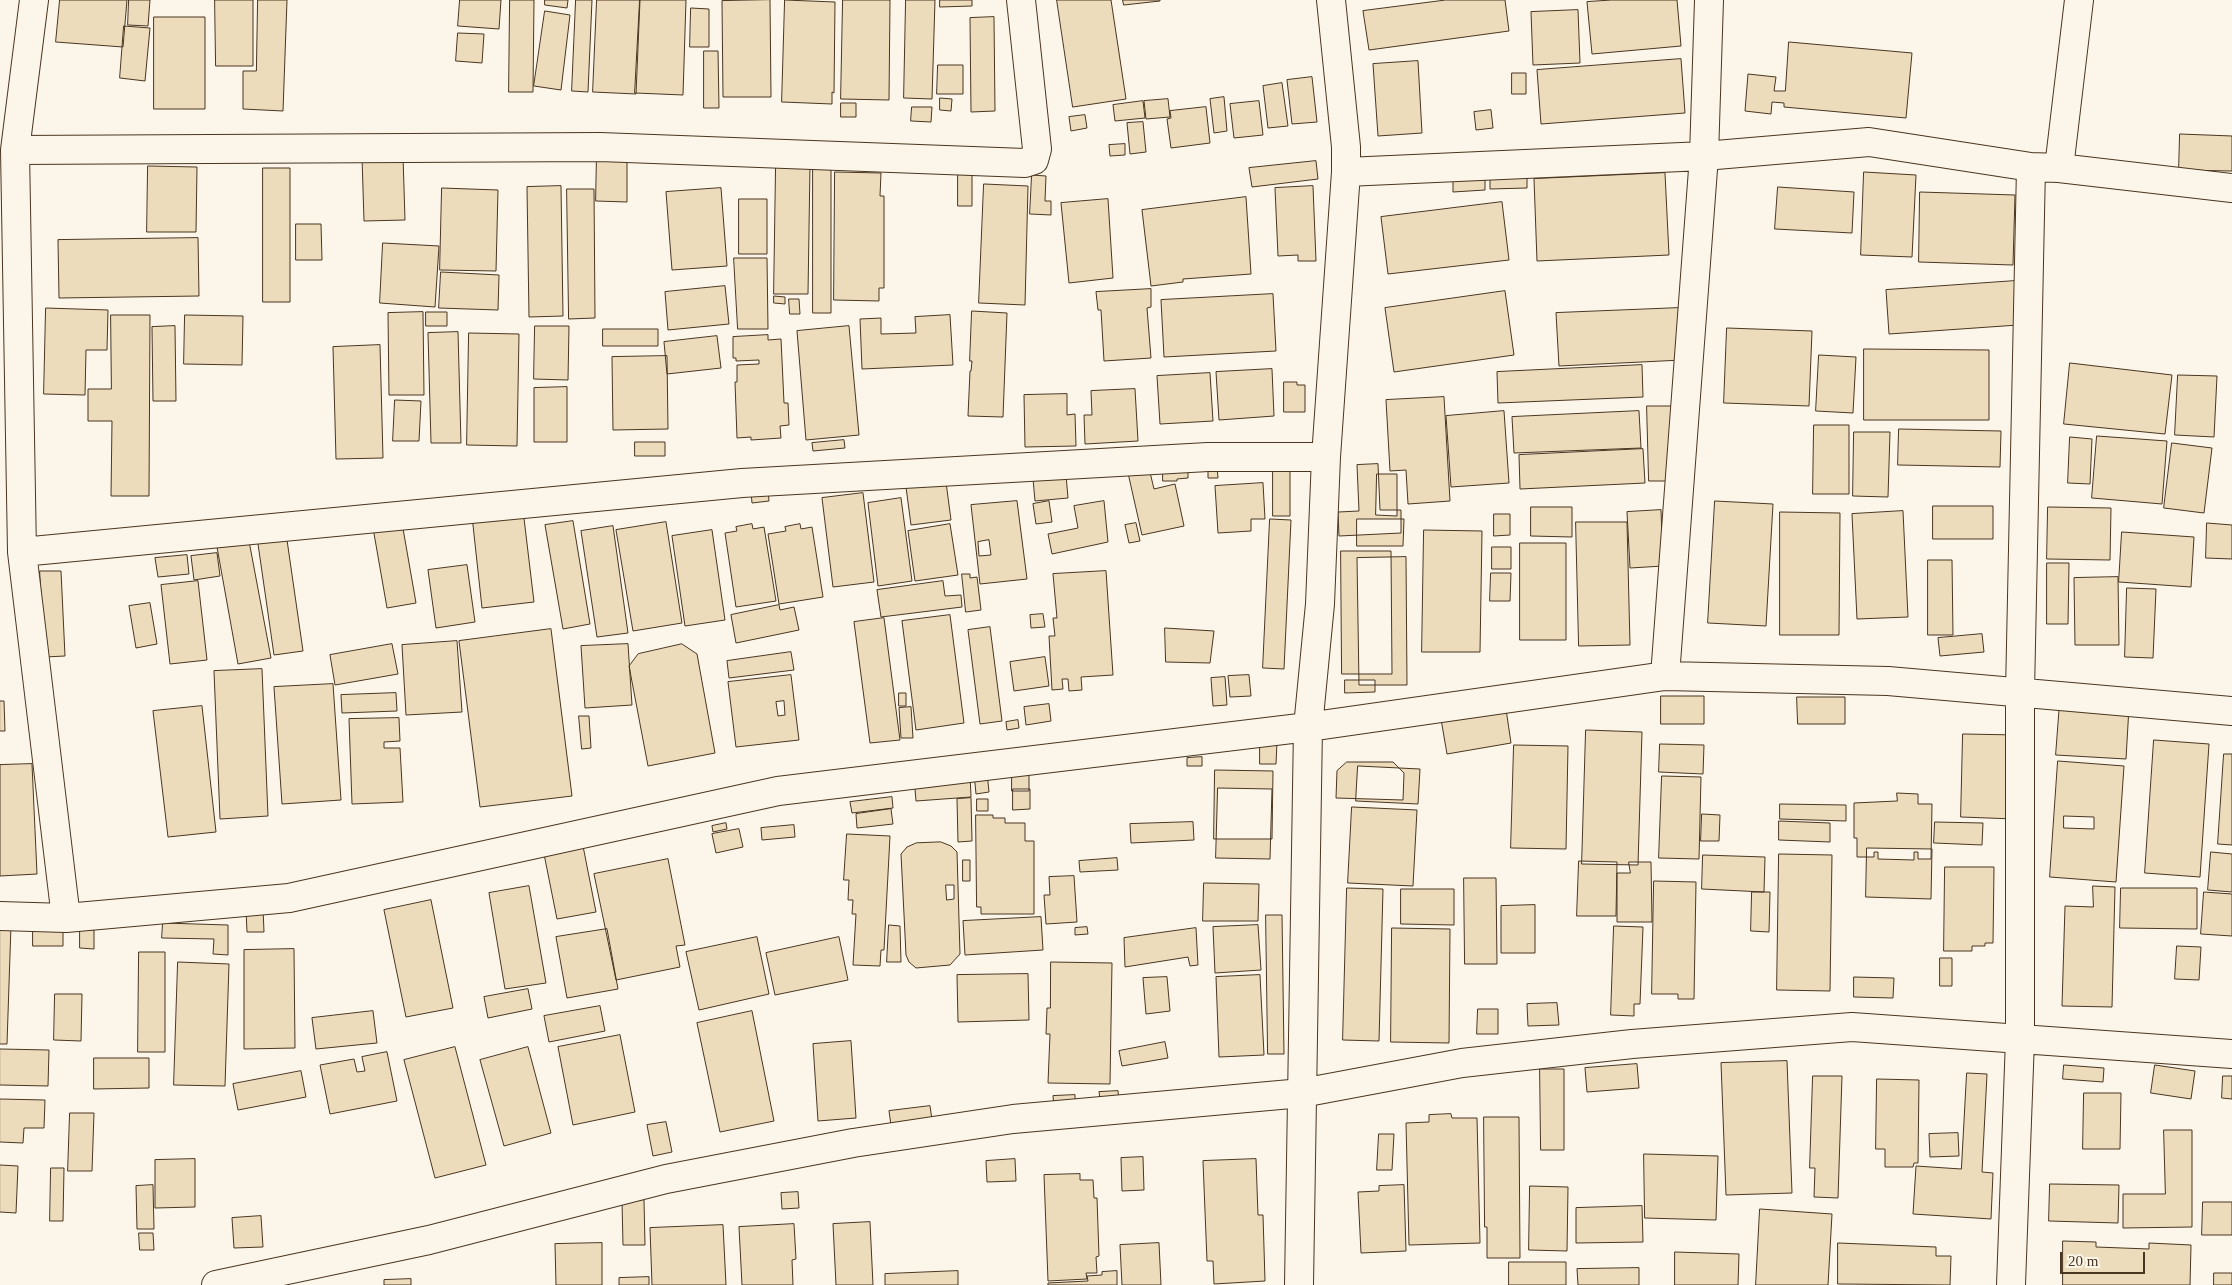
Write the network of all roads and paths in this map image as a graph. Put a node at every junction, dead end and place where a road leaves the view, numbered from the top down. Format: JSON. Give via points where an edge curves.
{"nodes":[{"id":1,"x":34,"y":0,"type":"edge"},
{"id":2,"x":1021,"y":0,"type":"edge"},
{"id":3,"x":1331,"y":0,"type":"edge"},
{"id":4,"x":1708,"y":0,"type":"edge"},
{"id":5,"x":2079,"y":0,"type":"edge"},
{"id":6,"x":15,"y":150,"type":"junction"},
{"id":7,"x":1704,"y":156,"type":"junction"},
{"id":8,"x":2031,"y":167,"type":"junction"},
{"id":9,"x":2059,"y":168,"type":"junction"},
{"id":10,"x":1346,"y":172,"type":"junction"},
{"id":11,"x":2232,"y":188,"type":"edge"},
{"id":12,"x":1326,"y":457,"type":"junction"},
{"id":13,"x":22,"y":552,"type":"junction"},
{"id":14,"x":1665,"y":676,"type":"junction"},
{"id":15,"x":2020,"y":692,"type":"junction"},
{"id":16,"x":2232,"y":711,"type":"edge"},
{"id":17,"x":1308,"y":727,"type":"junction"},
{"id":18,"x":0,"y":916,"type":"edge"},
{"id":19,"x":66,"y":918,"type":"junction"},
{"id":20,"x":2020,"y":1039,"type":"junction"},
{"id":21,"x":2232,"y":1054,"type":"edge"},
{"id":22,"x":1302,"y":1093,"type":"junction"},
{"id":23,"x":216,"y":1285,"type":"edge"},
{"id":24,"x":1299,"y":1285,"type":"edge"},
{"id":25,"x":2012,"y":1285,"type":"edge"}],
"edges":[{"from":1,"to":6,"type":"street"},
{"from":2,"to":6,"type":"street","via":[[1037,149],[1034,160],[1025,163],[600,147]]},
{"from":3,"to":10,"type":"street"},
{"from":4,"to":7,"type":"street"},
{"from":5,"to":9,"type":"street"},
{"from":6,"to":13,"type":"street"},
{"from":7,"to":8,"type":"street","via":[[1869,142]]},
{"from":7,"to":10,"type":"street"},
{"from":7,"to":14,"type":"street"},
{"from":8,"to":9,"type":"street"},
{"from":8,"to":15,"type":"street"},
{"from":9,"to":11,"type":"street"},
{"from":10,"to":12,"type":"street"},
{"from":12,"to":13,"type":"street","via":[[1208,458],[742,483]]},
{"from":12,"to":17,"type":"street","via":[[1320,604]]},
{"from":13,"to":19,"type":"street"},
{"from":14,"to":15,"type":"street","via":[[1888,681]]},
{"from":14,"to":17,"type":"street"},
{"from":15,"to":16,"type":"street"},
{"from":15,"to":20,"type":"street"},
{"from":17,"to":19,"type":"street","via":[[778,790],[289,898]]},
{"from":17,"to":22,"type":"street"},
{"from":18,"to":19,"type":"street"},
{"from":20,"to":21,"type":"street"},
{"from":20,"to":22,"type":"street","via":[[1852,1026],[1632,1044],[1462,1063]]},
{"from":20,"to":25,"type":"street"},
{"from":22,"to":23,"type":"street","via":[[1013,1119],[844,1144],[666,1179],[429,1240]]},
{"from":22,"to":24,"type":"street"}]}
